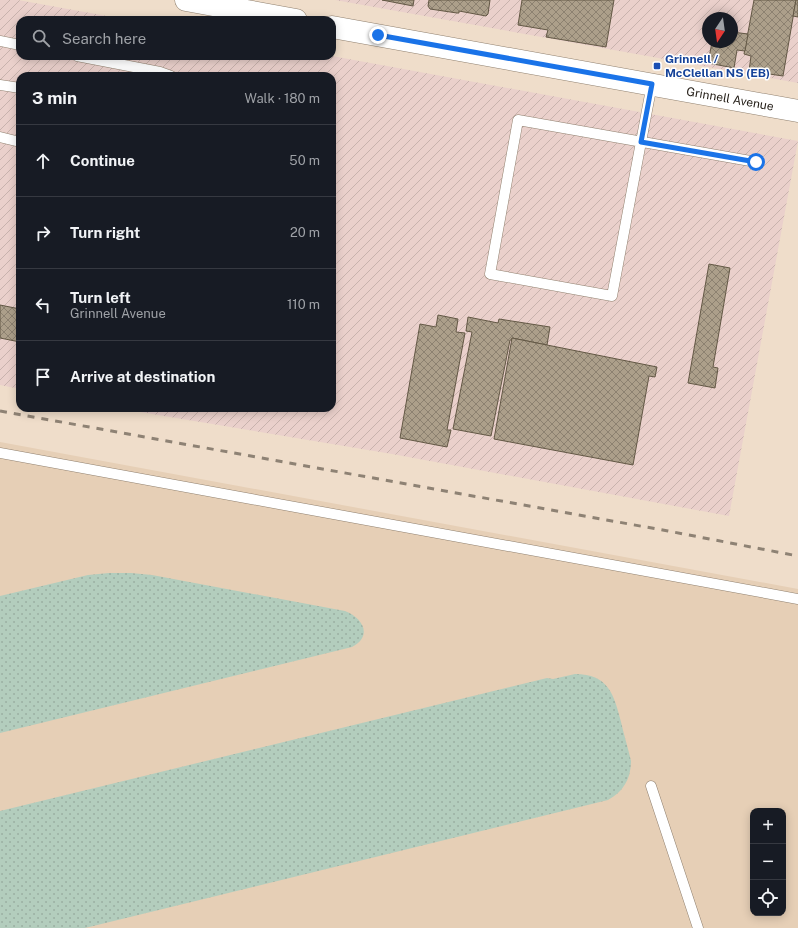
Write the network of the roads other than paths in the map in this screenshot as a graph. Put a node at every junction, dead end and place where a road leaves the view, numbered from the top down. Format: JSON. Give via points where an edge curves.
{"nodes":[{"id":1,"x":186,"y":0,"type":"edge"},
{"id":2,"x":274,"y":16,"type":"edge"},
{"id":3,"x":336,"y":27,"type":"edge"},
{"id":4,"x":0,"y":41,"type":"edge"},
{"id":5,"x":16,"y":44,"type":"edge"},
{"id":6,"x":98,"y":60,"type":"edge"},
{"id":7,"x":160,"y":72,"type":"edge"},
{"id":8,"x":0,"y":84,"type":"edge"},
{"id":9,"x":652,"y":84,"type":"junction"},
{"id":10,"x":16,"y":87,"type":"edge"},
{"id":11,"x":798,"y":111,"type":"edge"},
{"id":12,"x":0,"y":137,"type":"edge"},
{"id":13,"x":16,"y":141,"type":"edge"},
{"id":14,"x":641,"y":142,"type":"junction"},
{"id":15,"x":756,"y":162,"type":"dead end"},
{"id":16,"x":0,"y":453,"type":"edge"},
{"id":17,"x":798,"y":599,"type":"edge"},
{"id":18,"x":651,"y":786,"type":"dead end"},
{"id":19,"x":698,"y":928,"type":"edge"}],
"edges":[{"from":1,"to":2,"type":"street"},
{"from":3,"to":9,"type":"street","name":"Grinnell Avenue"},
{"from":4,"to":5,"type":"lane"},
{"from":6,"to":7,"type":"lane"},
{"from":8,"to":10,"type":"lane"},
{"from":9,"to":11,"type":"street","name":"Grinnell Avenue"},
{"from":9,"to":14,"type":"lane"},
{"from":12,"to":13,"type":"lane"},
{"from":14,"to":14,"type":"lane","via":[[612,296],[490,274],[518,120]]},
{"from":14,"to":15,"type":"lane"},
{"from":16,"to":17,"type":"lane"},
{"from":18,"to":19,"type":"lane"}]}
